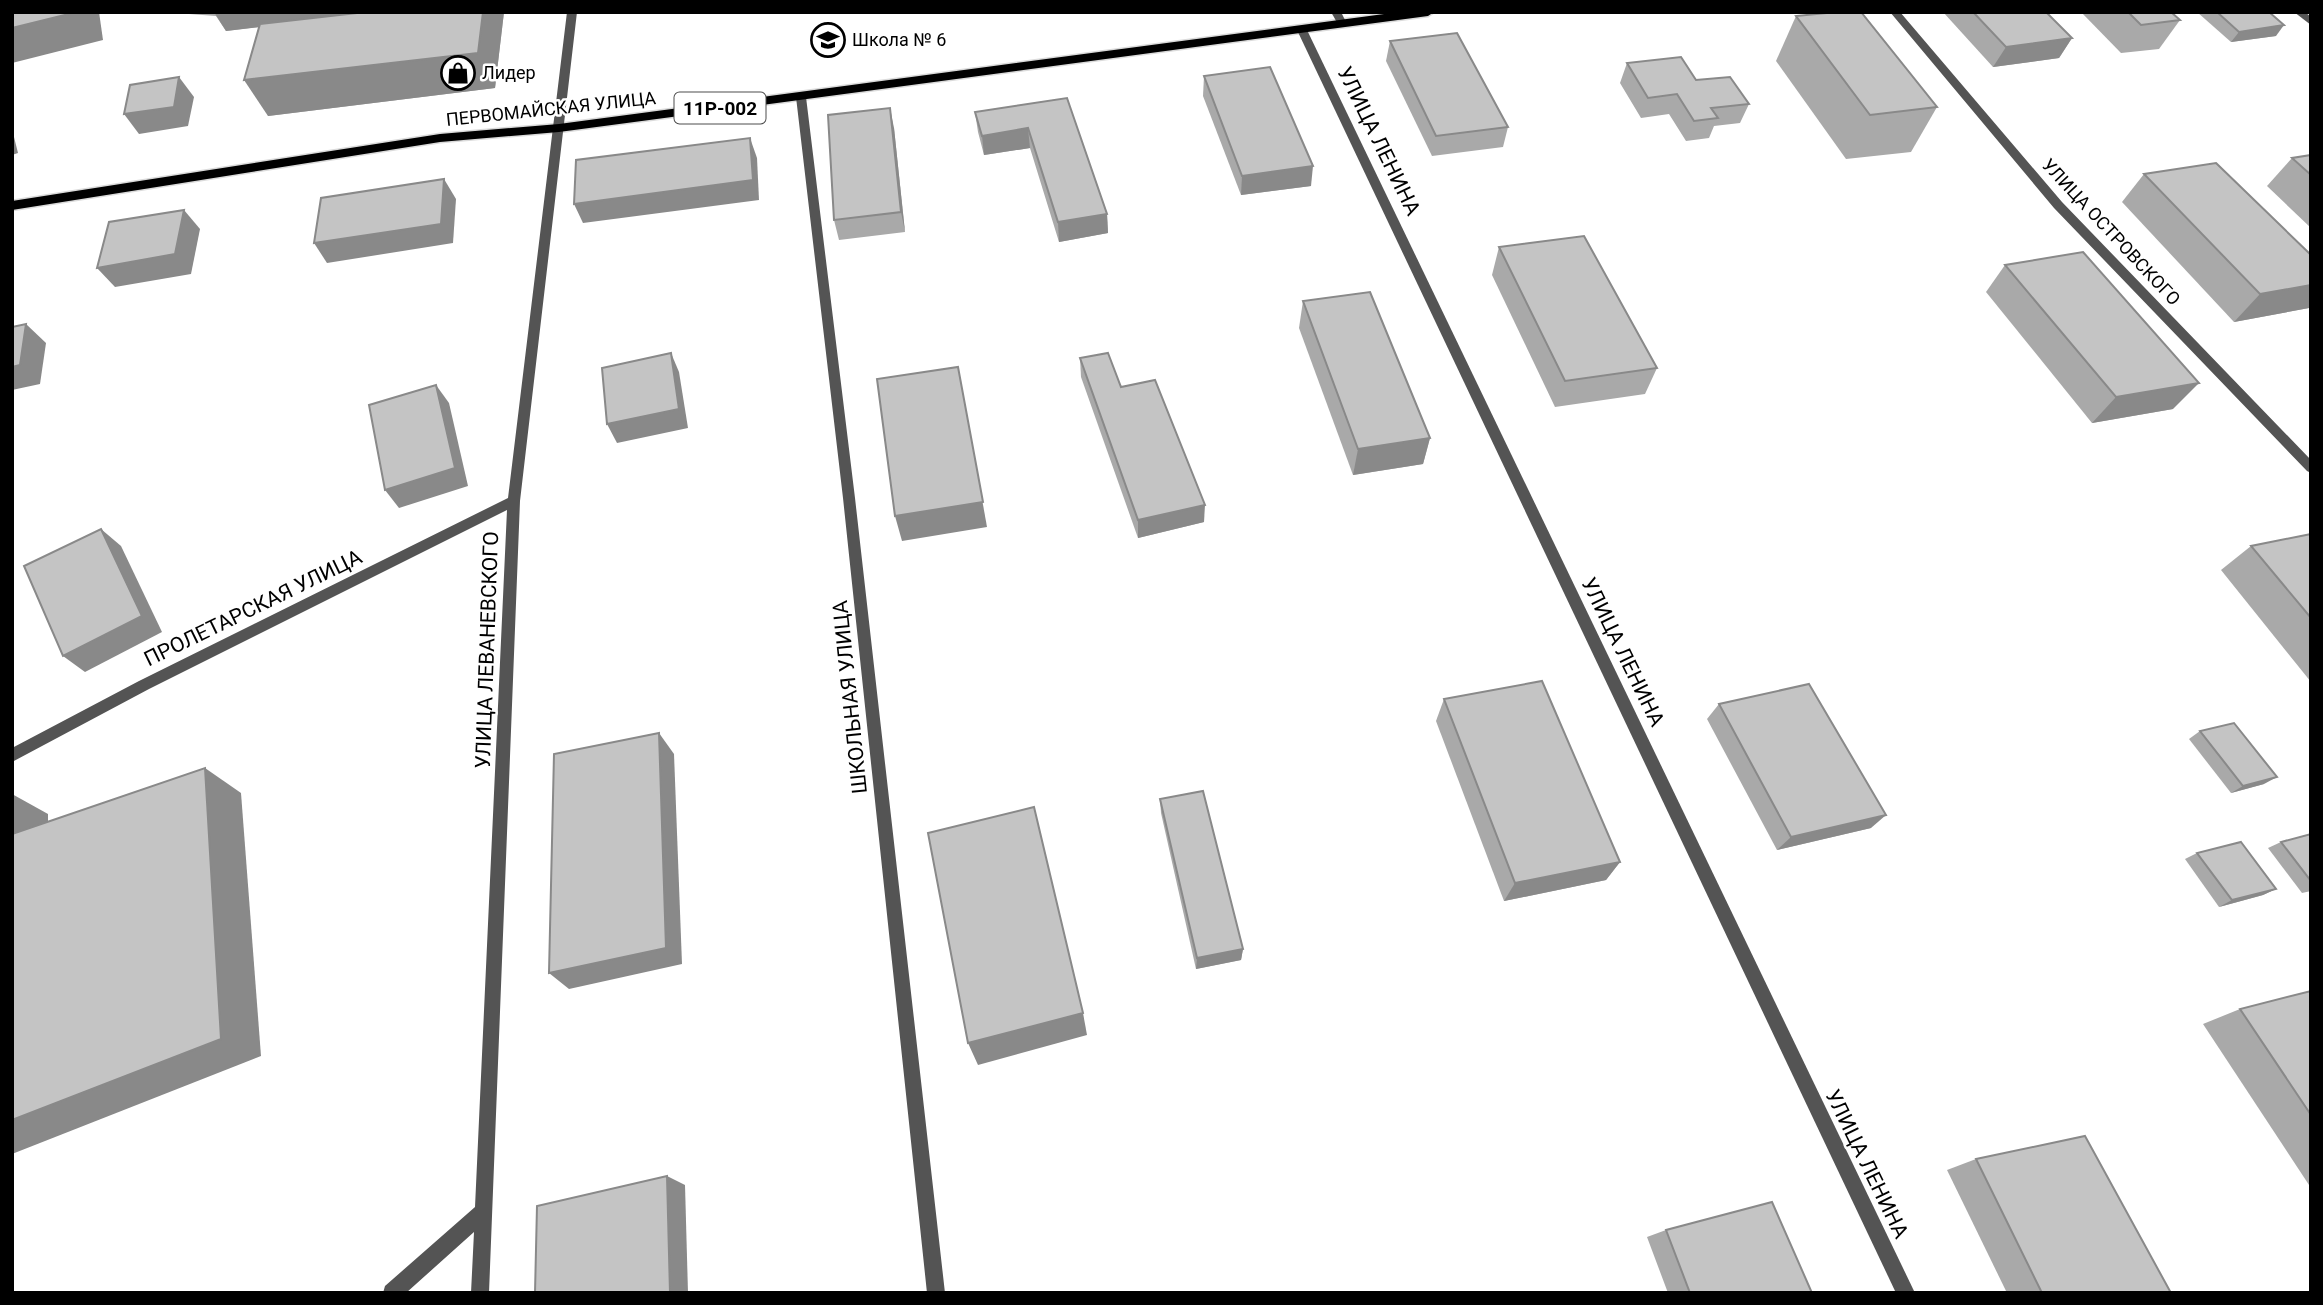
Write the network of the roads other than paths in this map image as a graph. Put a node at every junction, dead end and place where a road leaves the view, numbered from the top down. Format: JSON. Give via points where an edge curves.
{"nodes":[{"id":1,"x":572,"y":12,"type":"edge"},
{"id":2,"x":1428,"y":12,"type":"edge"},
{"id":3,"x":1895,"y":12,"type":"edge"},
{"id":4,"x":2299,"y":12,"type":"edge"},
{"id":5,"x":1339,"y":18,"type":"edge"},
{"id":6,"x":2311,"y":22,"type":"edge"},
{"id":7,"x":1302,"y":30,"type":"junction"},
{"id":8,"x":801,"y":97,"type":"junction"},
{"id":9,"x":559,"y":128,"type":"junction"},
{"id":10,"x":12,"y":205,"type":"edge"},
{"id":11,"x":2311,"y":468,"type":"edge"},
{"id":12,"x":514,"y":501,"type":"junction"},
{"id":13,"x":12,"y":756,"type":"edge"},
{"id":14,"x":484,"y":1211,"type":"junction"},
{"id":15,"x":392,"y":1293,"type":"edge"},
{"id":16,"x":480,"y":1293,"type":"edge"},
{"id":17,"x":936,"y":1293,"type":"edge"},
{"id":18,"x":1906,"y":1293,"type":"edge"}],
"edges":[{"from":1,"to":9,"type":"street","name":"УЛИЦА ЛЕВАНЕВСКОГО"},
{"from":2,"to":5,"type":"main road","name":"ПЕРВОМАЙСКАЯ УЛИЦА","number":"11Р-002"},
{"from":3,"to":11,"type":"street","name":"УЛИЦА ОСТРОВСКОГО","via":[[2058,205]]},
{"from":4,"to":6,"type":"street"},
{"from":5,"to":7,"type":"main road","name":"ПЕРВОМАЙСКАЯ УЛИЦА","number":"11Р-002"},
{"from":7,"to":8,"type":"main road","name":"ПЕРВОМАЙСКАЯ УЛИЦА","number":"11Р-002"},
{"from":7,"to":18,"type":"street","name":"УЛИЦА ЛЕНИНА"},
{"from":8,"to":9,"type":"main road","name":"ПЕРВОМАЙСКАЯ УЛИЦА","number":"11Р-002"},
{"from":8,"to":17,"type":"street","name":"ШКОЛЬНАЯ УЛИЦА"},
{"from":9,"to":10,"type":"main road","name":"ПЕРВОМАЙСКАЯ УЛИЦА","number":"11Р-002","via":[[440,138]]},
{"from":9,"to":12,"type":"street","name":"УЛИЦА ЛЕВАНЕВСКОГО"},
{"from":12,"to":13,"type":"street","name":"ПРОЛЕТАРСКАЯ УЛИЦА","via":[[144,685]]},
{"from":12,"to":14,"type":"street","name":"УЛИЦА ЛЕВАНЕВСКОГО"},
{"from":14,"to":15,"type":"street"},
{"from":14,"to":16,"type":"street","name":"УЛИЦА ЛЕВАНЕВСКОГО"}]}
